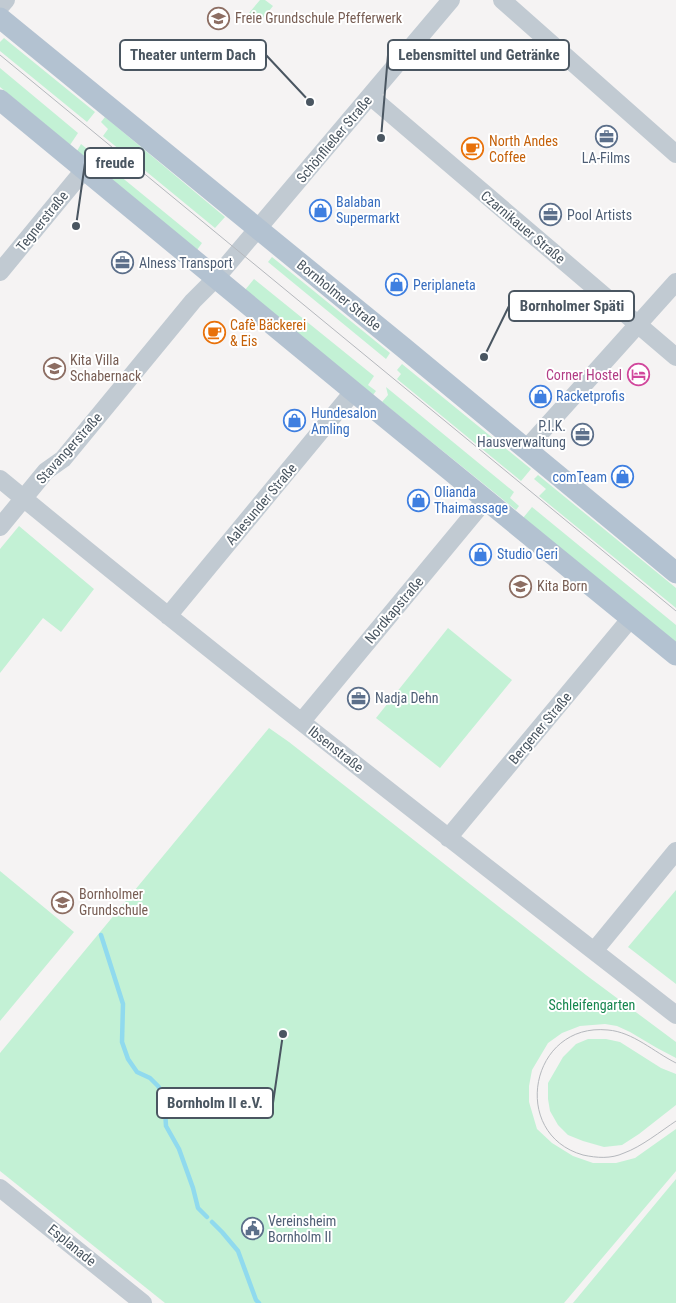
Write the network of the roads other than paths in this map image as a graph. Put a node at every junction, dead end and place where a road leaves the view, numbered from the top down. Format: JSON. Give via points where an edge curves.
{"nodes":[{"id":1,"x":6,"y":0,"type":"edge"},
{"id":2,"x":451,"y":0,"type":"edge"},
{"id":3,"x":502,"y":0,"type":"edge"},
{"id":4,"x":0,"y":7,"type":"edge"},
{"id":5,"x":0,"y":18,"type":"edge"},
{"id":6,"x":370,"y":96,"type":"junction"},
{"id":7,"x":0,"y":100,"type":"edge"},
{"id":8,"x":676,"y":154,"type":"edge"},
{"id":9,"x":84,"y":170,"type":"junction"},
{"id":10,"x":258,"y":228,"type":"junction"},
{"id":11,"x":0,"y":272,"type":"edge"},
{"id":12,"x":216,"y":278,"type":"junction"},
{"id":13,"x":676,"y":282,"type":"edge"},
{"id":14,"x":638,"y":324,"type":"junction"},
{"id":15,"x":676,"y":357,"type":"edge"},
{"id":16,"x":353,"y":392,"type":"junction"},
{"id":17,"x":526,"y":450,"type":"junction"},
{"id":18,"x":0,"y":479,"type":"edge"},
{"id":19,"x":24,"y":498,"type":"junction"},
{"id":20,"x":486,"y":499,"type":"junction"},
{"id":21,"x":0,"y":527,"type":"edge"},
{"id":22,"x":676,"y":573,"type":"edge"},
{"id":23,"x":168,"y":616,"type":"junction"},
{"id":24,"x":632,"y":618,"type":"junction"},
{"id":25,"x":676,"y":655,"type":"edge"},
{"id":26,"x":302,"y":721,"type":"junction"},
{"id":27,"x":448,"y":838,"type":"junction"},
{"id":28,"x":676,"y":851,"type":"edge"},
{"id":29,"x":594,"y":951,"type":"junction"},
{"id":30,"x":676,"y":1015,"type":"edge"},
{"id":31,"x":0,"y":1188,"type":"edge"},
{"id":32,"x":143,"y":1303,"type":"edge"}],
"edges":[{"from":1,"to":4,"type":"street"},
{"from":2,"to":6,"type":"street","name":"Schönfließer Straße"},
{"from":3,"to":8,"type":"street"},
{"from":5,"to":10,"type":"main road","name":"Bornholmer Straße"},
{"from":6,"to":10,"type":"street","name":"Schönfließer Straße"},
{"from":6,"to":14,"type":"street","name":"Czarnikauer Straße"},
{"from":7,"to":9,"type":"main road"},
{"from":9,"to":11,"type":"street","name":"Tegnerstraße"},
{"from":9,"to":12,"type":"main road"},
{"from":10,"to":12,"type":"street","name":"Schönfließer Straße"},
{"from":10,"to":17,"type":"main road","name":"Bornholmer Straße"},
{"from":12,"to":16,"type":"main road"},
{"from":12,"to":19,"type":"street","name":"Stavangerstraße","via":[[193,301],[63,459],[46,471]]},
{"from":13,"to":14,"type":"street"},
{"from":14,"to":15,"type":"street","name":"Czarnikauer Straße"},
{"from":14,"to":17,"type":"street"},
{"from":16,"to":20,"type":"main road"},
{"from":16,"to":23,"type":"street","name":"Aalesunder Straße"},
{"from":17,"to":22,"type":"main road","name":"Bornholmer Straße"},
{"from":18,"to":19,"type":"street","name":"Ibsenstraße"},
{"from":19,"to":21,"type":"street","name":"Stavangerstraße"},
{"from":19,"to":23,"type":"street","name":"Ibsenstraße"},
{"from":20,"to":24,"type":"main road"},
{"from":20,"to":26,"type":"street","name":"Nordkapstraße"},
{"from":23,"to":26,"type":"street","name":"Ibsenstraße"},
{"from":24,"to":25,"type":"main road"},
{"from":24,"to":27,"type":"street","name":"Bergener Straße"},
{"from":26,"to":27,"type":"street","name":"Ibsenstraße"},
{"from":27,"to":29,"type":"street","name":"Ibsenstraße"},
{"from":28,"to":29,"type":"street"},
{"from":29,"to":30,"type":"street","name":"Ibsenstraße"},
{"from":31,"to":32,"type":"street","name":"Esplanade"}]}
